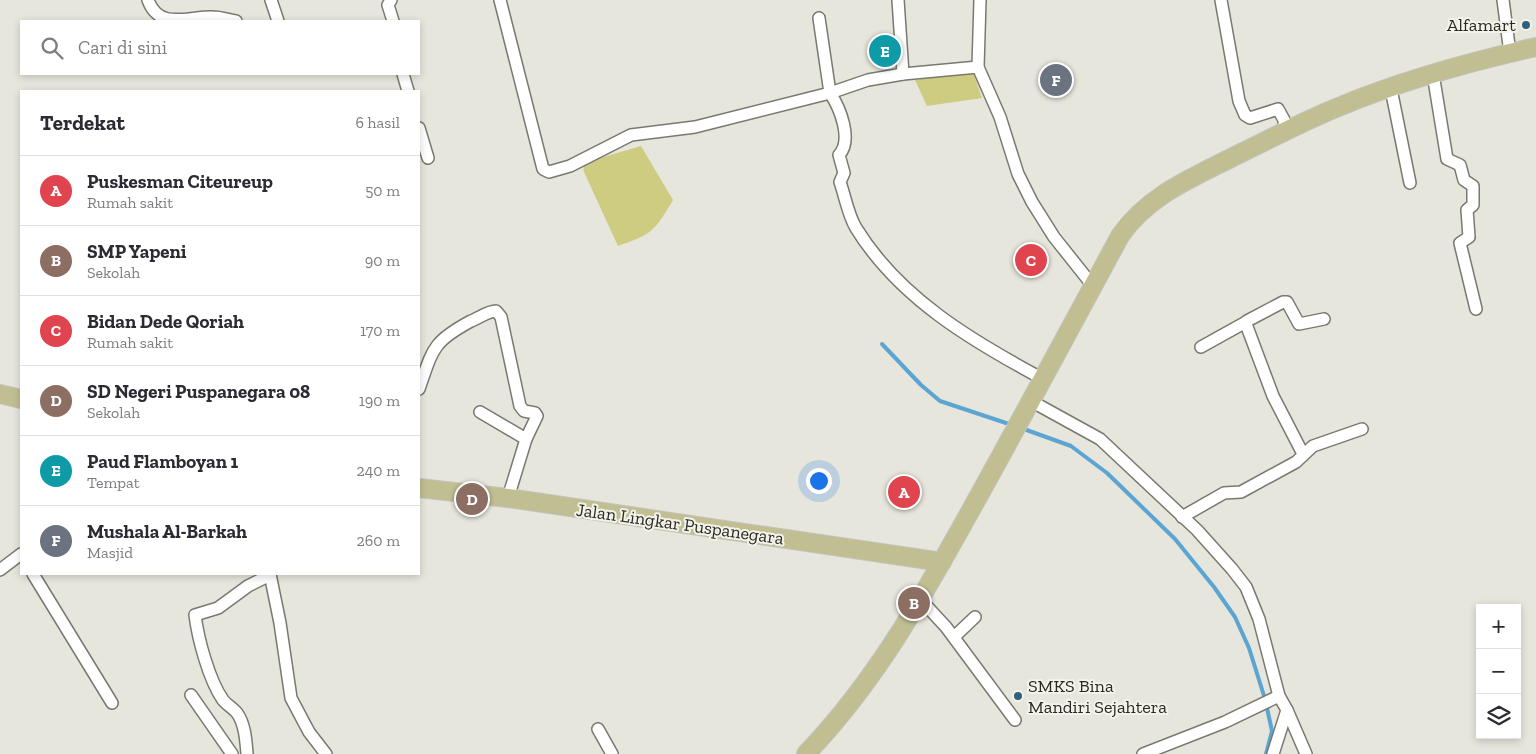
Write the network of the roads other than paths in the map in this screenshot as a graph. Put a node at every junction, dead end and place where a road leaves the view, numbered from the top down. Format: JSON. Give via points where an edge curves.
{"nodes":[{"id":1,"x":148,"y":0,"type":"edge"},
{"id":2,"x":270,"y":0,"type":"edge"},
{"id":3,"x":391,"y":0,"type":"edge"},
{"id":4,"x":500,"y":0,"type":"edge"},
{"id":5,"x":898,"y":0,"type":"edge"},
{"id":6,"x":980,"y":0,"type":"edge"},
{"id":7,"x":1221,"y":0,"type":"edge"},
{"id":8,"x":1503,"y":0,"type":"edge"},
{"id":9,"x":819,"y":18,"type":"dead end"},
{"id":10,"x":168,"y":20,"type":"edge"},
{"id":11,"x":168,"y":20,"type":"edge"},
{"id":12,"x":230,"y":20,"type":"edge"},
{"id":13,"x":278,"y":20,"type":"edge"},
{"id":14,"x":393,"y":20,"type":"edge"},
{"id":15,"x":1536,"y":47,"type":"edge"},
{"id":16,"x":1510,"y":53,"type":"junction"},
{"id":17,"x":978,"y":67,"type":"junction"},
{"id":18,"x":903,"y":74,"type":"junction"},
{"id":19,"x":1432,"y":74,"type":"junction"},
{"id":20,"x":403,"y":75,"type":"edge"},
{"id":21,"x":1391,"y":89,"type":"junction"},
{"id":22,"x":408,"y":90,"type":"edge"},
{"id":23,"x":830,"y":93,"type":"junction"},
{"id":24,"x":420,"y":131,"type":"edge"},
{"id":25,"x":1285,"y":132,"type":"junction"},
{"id":26,"x":428,"y":158,"type":"dead end"},
{"id":27,"x":1410,"y":183,"type":"dead end"},
{"id":28,"x":1093,"y":286,"type":"junction"},
{"id":29,"x":1476,"y":310,"type":"dead end"},
{"id":30,"x":1324,"y":319,"type":"dead end"},
{"id":31,"x":1246,"y":322,"type":"junction"},
{"id":32,"x":1201,"y":347,"type":"dead end"},
{"id":33,"x":1043,"y":379,"type":"junction"},
{"id":34,"x":420,"y":386,"type":"edge"},
{"id":35,"x":0,"y":394,"type":"edge"},
{"id":36,"x":20,"y":399,"type":"edge"},
{"id":37,"x":1029,"y":405,"type":"junction"},
{"id":38,"x":480,"y":412,"type":"dead end"},
{"id":39,"x":1362,"y":429,"type":"dead end"},
{"id":40,"x":526,"y":439,"type":"junction"},
{"id":41,"x":1303,"y":454,"type":"junction"},
{"id":42,"x":420,"y":488,"type":"edge"},
{"id":43,"x":508,"y":498,"type":"junction"},
{"id":44,"x":1182,"y":517,"type":"junction"},
{"id":45,"x":20,"y":555,"type":"edge"},
{"id":46,"x":942,"y":562,"type":"junction"},
{"id":47,"x":0,"y":570,"type":"edge"},
{"id":48,"x":34,"y":575,"type":"edge"},
{"id":49,"x":268,"y":575,"type":"edge"},
{"id":50,"x":270,"y":575,"type":"edge"},
{"id":51,"x":921,"y":600,"type":"junction"},
{"id":52,"x":975,"y":617,"type":"dead end"},
{"id":53,"x":954,"y":637,"type":"junction"},
{"id":54,"x":191,"y":695,"type":"dead end"},
{"id":55,"x":1272,"y":700,"type":"junction"},
{"id":56,"x":112,"y":703,"type":"dead end"},
{"id":57,"x":1286,"y":710,"type":"junction"},
{"id":58,"x":1015,"y":720,"type":"dead end"},
{"id":59,"x":598,"y":729,"type":"dead end"},
{"id":60,"x":232,"y":754,"type":"edge"},
{"id":61,"x":247,"y":754,"type":"edge"},
{"id":62,"x":326,"y":754,"type":"edge"},
{"id":63,"x":612,"y":754,"type":"edge"},
{"id":64,"x":806,"y":754,"type":"edge"},
{"id":65,"x":1143,"y":754,"type":"edge"},
{"id":66,"x":1273,"y":754,"type":"edge"},
{"id":67,"x":1306,"y":754,"type":"edge"}],
"edges":[{"from":1,"to":11,"type":"street","via":[[154,12]]},
{"from":2,"to":13,"type":"street"},
{"from":3,"to":14,"type":"street","via":[[388,5]]},
{"from":4,"to":23,"type":"street","via":[[546,171],[570,166],[632,135],[695,127]]},
{"from":5,"to":18,"type":"street"},
{"from":6,"to":17,"type":"street"},
{"from":7,"to":25,"type":"street","via":[[1237,92],[1245,114],[1250,118],[1280,109]]},
{"from":8,"to":16,"type":"street"},
{"from":9,"to":23,"type":"street"},
{"from":10,"to":12,"type":"street","via":[[214,17]]},
{"from":15,"to":16,"type":"main road"},
{"from":16,"to":19,"type":"main road"},
{"from":17,"to":18,"type":"street"},
{"from":17,"to":28,"type":"street","via":[[1000,117],[1018,174],[1032,202],[1054,237]]},
{"from":18,"to":23,"type":"street","via":[[868,80]]},
{"from":19,"to":21,"type":"main road"},
{"from":19,"to":29,"type":"street","via":[[1447,159],[1460,165],[1464,180],[1472,186],[1473,205],[1467,210],[1469,237],[1460,244]]},
{"from":20,"to":22,"type":"street"},
{"from":21,"to":25,"type":"main road","via":[[1337,107]]},
{"from":21,"to":27,"type":"street"},
{"from":23,"to":33,"type":"street","via":[[837,103],[845,136],[839,155],[844,174],[840,182],[854,227],[885,269],[930,309],[982,347]]},
{"from":24,"to":26,"type":"street"},
{"from":25,"to":28,"type":"main road","via":[[1187,180],[1143,207],[1120,236]]},
{"from":28,"to":33,"type":"main road"},
{"from":30,"to":31,"type":"street","via":[[1299,324],[1287,302],[1283,302]]},
{"from":31,"to":32,"type":"street"},
{"from":31,"to":41,"type":"street","via":[[1273,396]]},
{"from":33,"to":37,"type":"main road"},
{"from":34,"to":40,"type":"street","via":[[430,355],[439,342],[450,332],[496,311],[501,317],[520,406],[537,416]]},
{"from":35,"to":36,"type":"main road"},
{"from":37,"to":44,"type":"street","via":[[1100,439]]},
{"from":37,"to":46,"type":"main road"},
{"from":38,"to":40,"type":"street"},
{"from":39,"to":41,"type":"street","via":[[1325,441]]},
{"from":40,"to":43,"type":"street"},
{"from":41,"to":44,"type":"street","via":[[1296,462],[1241,492],[1224,492]]},
{"from":42,"to":43,"type":"main road","name":"Jalan Lingkar Puspanegara"},
{"from":43,"to":46,"type":"main road","name":"Jalan Lingkar Puspanegara"},
{"from":44,"to":55,"type":"street","via":[[1246,587],[1259,619]]},
{"from":45,"to":47,"type":"street"},
{"from":46,"to":51,"type":"main road"},
{"from":48,"to":56,"type":"street"},
{"from":49,"to":61,"type":"street","via":[[218,608],[195,615],[210,671],[223,700],[238,714]]},
{"from":50,"to":62,"type":"street","via":[[291,698],[309,732]]},
{"from":51,"to":53,"type":"street"},
{"from":51,"to":64,"type":"main road","via":[[886,656]]},
{"from":52,"to":53,"type":"street"},
{"from":53,"to":58,"type":"street"},
{"from":54,"to":60,"type":"street"},
{"from":55,"to":57,"type":"street"},
{"from":55,"to":65,"type":"street"},
{"from":57,"to":66,"type":"street"},
{"from":57,"to":67,"type":"street"},
{"from":59,"to":63,"type":"street"}]}
